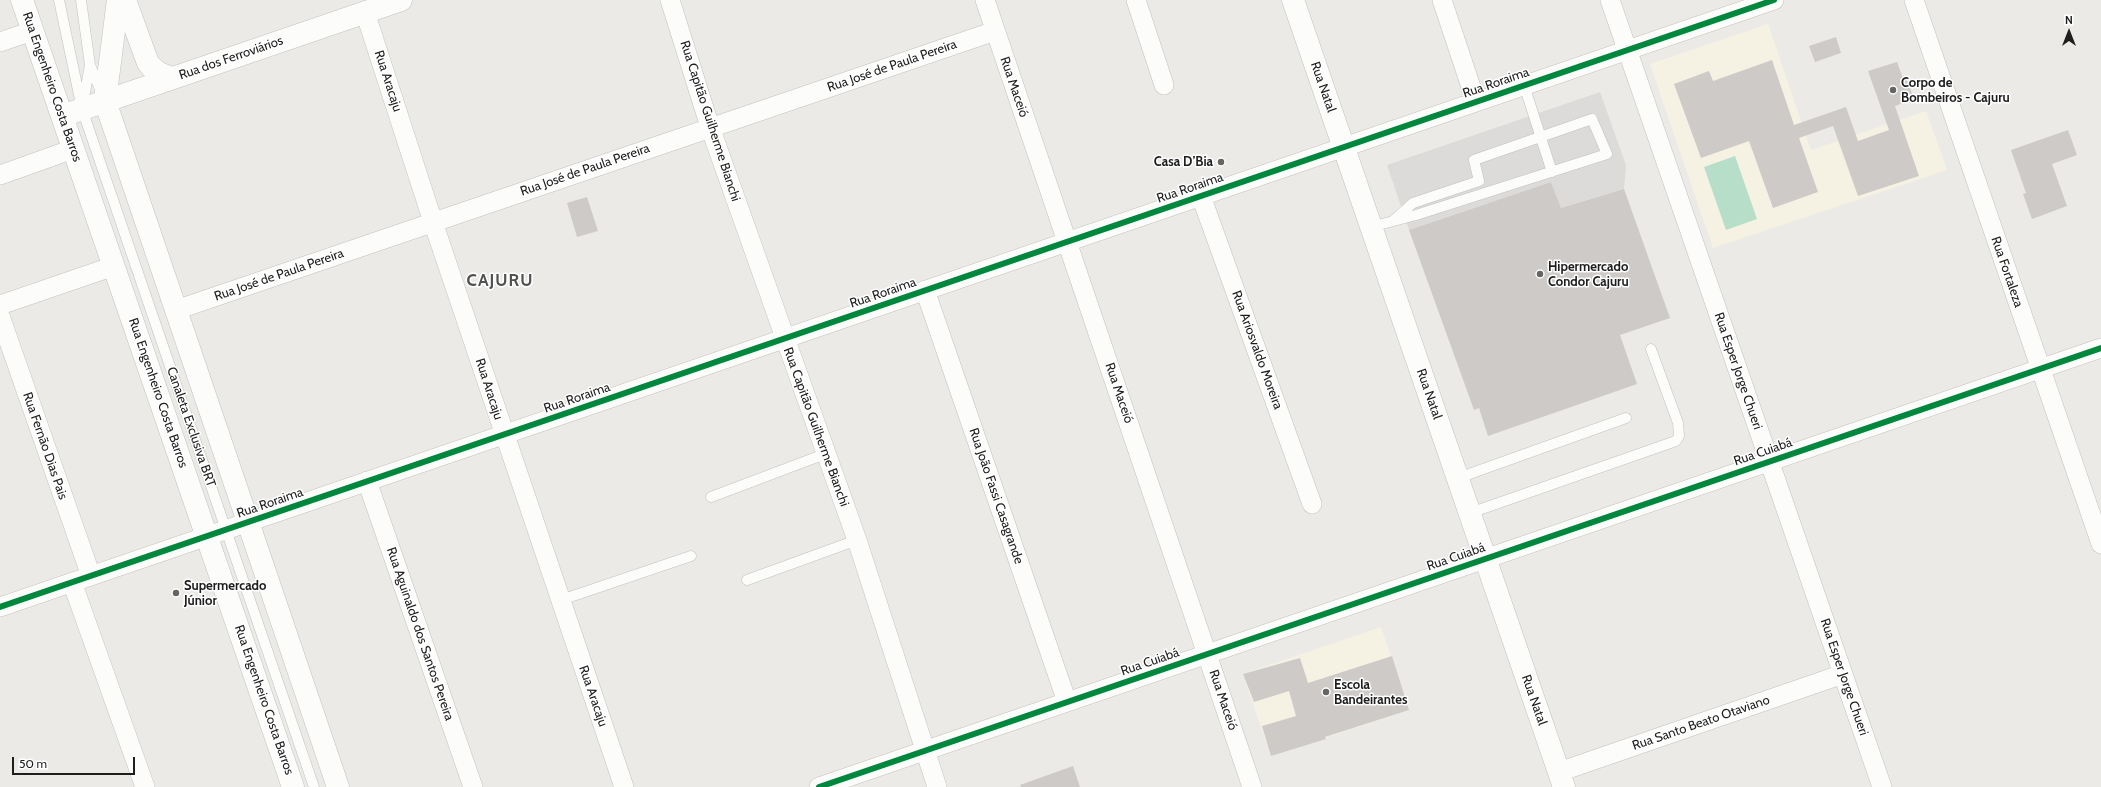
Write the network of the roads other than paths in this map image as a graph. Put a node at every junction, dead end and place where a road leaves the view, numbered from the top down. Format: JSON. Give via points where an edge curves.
{"nodes":[{"id":1,"x":22,"y":0,"type":"edge"},
{"id":2,"x":59,"y":0,"type":"edge"},
{"id":3,"x":81,"y":0,"type":"edge"},
{"id":4,"x":118,"y":0,"type":"edge"},
{"id":5,"x":125,"y":0,"type":"edge"},
{"id":6,"x":401,"y":0,"type":"edge"},
{"id":7,"x":670,"y":0,"type":"edge"},
{"id":8,"x":985,"y":0,"type":"edge"},
{"id":9,"x":1136,"y":0,"type":"edge"},
{"id":10,"x":1293,"y":0,"type":"edge"},
{"id":11,"x":1442,"y":0,"type":"edge"},
{"id":12,"x":1610,"y":0,"type":"edge"},
{"id":13,"x":1774,"y":0,"type":"edge"},
{"id":14,"x":1914,"y":0,"type":"edge"},
{"id":15,"x":365,"y":12,"type":"junction"},
{"id":16,"x":995,"y":30,"type":"junction"},
{"id":17,"x":32,"y":31,"type":"junction"},
{"id":18,"x":0,"y":42,"type":"edge"},
{"id":19,"x":1627,"y":50,"type":"junction"},
{"id":20,"x":90,"y":65,"type":"junction"},
{"id":21,"x":173,"y":78,"type":"junction"},
{"id":22,"x":1164,"y":85,"type":"dead end"},
{"id":23,"x":1524,"y":86,"type":"junction"},
{"id":24,"x":105,"y":101,"type":"junction"},
{"id":25,"x":1476,"y":102,"type":"junction"},
{"id":26,"x":82,"y":109,"type":"junction"},
{"id":27,"x":62,"y":116,"type":"junction"},
{"id":28,"x":710,"y":127,"type":"junction"},
{"id":29,"x":1541,"y":137,"type":"junction"},
{"id":30,"x":1344,"y":147,"type":"junction"},
{"id":31,"x":73,"y":149,"type":"junction"},
{"id":32,"x":1552,"y":172,"type":"junction"},
{"id":33,"x":0,"y":174,"type":"edge"},
{"id":34,"x":1202,"y":196,"type":"junction"},
{"id":35,"x":1394,"y":220,"type":"junction"},
{"id":36,"x":433,"y":222,"type":"junction"},
{"id":37,"x":1371,"y":227,"type":"junction"},
{"id":38,"x":1067,"y":242,"type":"junction"},
{"id":39,"x":114,"y":266,"type":"junction"},
{"id":40,"x":925,"y":290,"type":"junction"},
{"id":41,"x":0,"y":305,"type":"edge"},
{"id":42,"x":176,"y":310,"type":"junction"},
{"id":43,"x":0,"y":316,"type":"edge"},
{"id":44,"x":784,"y":338,"type":"junction"},
{"id":45,"x":2101,"y":348,"type":"edge"},
{"id":46,"x":1651,"y":349,"type":"dead end"},
{"id":47,"x":2040,"y":368,"type":"junction"},
{"id":48,"x":1626,"y":418,"type":"dead end"},
{"id":49,"x":504,"y":434,"type":"junction"},
{"id":50,"x":825,"y":454,"type":"junction"},
{"id":51,"x":1769,"y":462,"type":"junction"},
{"id":52,"x":1458,"y":478,"type":"junction"},
{"id":53,"x":367,"y":481,"type":"junction"},
{"id":54,"x":711,"y":497,"type":"dead end"},
{"id":55,"x":1312,"y":504,"type":"dead end"},
{"id":56,"x":1470,"y":513,"type":"junction"},
{"id":57,"x":248,"y":522,"type":"junction"},
{"id":58,"x":217,"y":533,"type":"junction"},
{"id":59,"x":857,"y":540,"type":"junction"},
{"id":60,"x":2101,"y":544,"type":"edge"},
{"id":61,"x":691,"y":556,"type":"dead end"},
{"id":62,"x":1486,"y":559,"type":"junction"},
{"id":63,"x":91,"y":576,"type":"junction"},
{"id":64,"x":746,"y":580,"type":"dead end"},
{"id":65,"x":72,"y":582,"type":"junction"},
{"id":66,"x":561,"y":600,"type":"junction"},
{"id":67,"x":0,"y":607,"type":"edge"},
{"id":68,"x":1207,"y":654,"type":"junction"},
{"id":69,"x":1843,"y":674,"type":"junction"},
{"id":70,"x":1067,"y":702,"type":"junction"},
{"id":71,"x":925,"y":751,"type":"junction"},
{"id":72,"x":1562,"y":780,"type":"edge"},
{"id":73,"x":145,"y":787,"type":"edge"},
{"id":74,"x":294,"y":787,"type":"edge"},
{"id":75,"x":314,"y":787,"type":"edge"},
{"id":76,"x":338,"y":787,"type":"edge"},
{"id":77,"x":473,"y":787,"type":"edge"},
{"id":78,"x":624,"y":787,"type":"edge"},
{"id":79,"x":819,"y":787,"type":"edge"},
{"id":80,"x":937,"y":787,"type":"edge"},
{"id":81,"x":1252,"y":787,"type":"edge"},
{"id":82,"x":1882,"y":787,"type":"edge"}],
"edges":[{"from":1,"to":17,"type":"street","name":"Rua Engenheiro Costa Barros"},
{"from":2,"to":26,"type":"lane"},
{"from":3,"to":20,"type":"lane"},
{"from":4,"to":24,"type":"street"},
{"from":5,"to":21,"type":"street","via":[[148,63],[153,70]]},
{"from":6,"to":15,"type":"street","name":"Rua dos Ferroviários"},
{"from":7,"to":28,"type":"street","name":"Rua Capitão Guilherme Bianchi"},
{"from":8,"to":16,"type":"street","name":"Rua Maceió"},
{"from":9,"to":22,"type":"street"},
{"from":10,"to":30,"type":"street","name":"Rua Natal"},
{"from":11,"to":25,"type":"street"},
{"from":12,"to":19,"type":"street","name":"Rua Esper Jorge Chueri"},
{"from":13,"to":19,"type":"street","name":"Rua Roraima"},
{"from":14,"to":47,"type":"street","name":"Rua Fortaleza"},
{"from":15,"to":21,"type":"street","name":"Rua dos Ferroviários"},
{"from":15,"to":36,"type":"street","name":"Rua Aracaju"},
{"from":16,"to":28,"type":"street","name":"Rua José de Paula Pereira"},
{"from":16,"to":38,"type":"street","name":"Rua Maceió"},
{"from":17,"to":18,"type":"street"},
{"from":17,"to":27,"type":"street","name":"Rua Engenheiro Costa Barros"},
{"from":19,"to":23,"type":"street","name":"Rua Roraima"},
{"from":19,"to":51,"type":"street","name":"Rua Esper Jorge Chueri"},
{"from":20,"to":24,"type":"lane"},
{"from":20,"to":26,"type":"lane","name":"Canaleta Exclusiva BRT"},
{"from":21,"to":24,"type":"street","name":"Rua dos Ferroviários"},
{"from":23,"to":25,"type":"street","name":"Rua Roraima"},
{"from":23,"to":29,"type":"lane"},
{"from":24,"to":26,"type":"street","name":"Rua dos Ferroviários"},
{"from":24,"to":42,"type":"street"},
{"from":25,"to":30,"type":"street","name":"Rua Roraima"},
{"from":26,"to":27,"type":"street","name":"Rua dos Ferroviários"},
{"from":26,"to":58,"type":"lane","name":"Canaleta Exclusiva BRT"},
{"from":27,"to":31,"type":"street","name":"Rua Engenheiro Costa Barros"},
{"from":28,"to":36,"type":"street","name":"Rua José de Paula Pereira"},
{"from":28,"to":44,"type":"street","name":"Rua Capitão Guilherme Bianchi"},
{"from":29,"to":32,"type":"lane"},
{"from":29,"to":32,"type":"lane","via":[[1592,119],[1607,154]]},
{"from":29,"to":35,"type":"lane","via":[[1474,160],[1479,181],[1413,203]]},
{"from":30,"to":34,"type":"street","name":"Rua Roraima"},
{"from":30,"to":37,"type":"street","name":"Rua Natal"},
{"from":31,"to":33,"type":"street"},
{"from":31,"to":39,"type":"street","name":"Rua Engenheiro Costa Barros"},
{"from":32,"to":35,"type":"lane"},
{"from":34,"to":38,"type":"street","name":"Rua Roraima"},
{"from":34,"to":55,"type":"street","name":"Rua Ariosvaldo Moreira"},
{"from":35,"to":37,"type":"lane"},
{"from":36,"to":42,"type":"street","name":"Rua José de Paula Pereira"},
{"from":36,"to":49,"type":"street","name":"Rua Aracaju"},
{"from":37,"to":52,"type":"street","name":"Rua Natal"},
{"from":38,"to":40,"type":"street","name":"Rua Roraima"},
{"from":38,"to":68,"type":"street","name":"Rua Maceió"},
{"from":39,"to":41,"type":"street"},
{"from":39,"to":58,"type":"street","name":"Rua Engenheiro Costa Barros"},
{"from":40,"to":44,"type":"street","name":"Rua Roraima"},
{"from":40,"to":70,"type":"street","name":"Rua João Fassi Casagrande"},
{"from":42,"to":57,"type":"street"},
{"from":43,"to":63,"type":"street","name":"Rua Fernão Dias Pais"},
{"from":44,"to":49,"type":"street","name":"Rua Roraima"},
{"from":44,"to":50,"type":"street","name":"Rua Capitão Guilherme Bianchi"},
{"from":45,"to":47,"type":"street","name":"Rua Cuiabá"},
{"from":46,"to":56,"type":"lane","via":[[1678,423],[1679,436],[1676,440]]},
{"from":47,"to":51,"type":"street","name":"Rua Cuiabá"},
{"from":47,"to":60,"type":"street","name":"Rua Fortaleza"},
{"from":48,"to":52,"type":"lane"},
{"from":49,"to":53,"type":"street","name":"Rua Roraima"},
{"from":49,"to":66,"type":"street","name":"Rua Aracaju"},
{"from":50,"to":54,"type":"lane"},
{"from":50,"to":59,"type":"street","name":"Rua Capitão Guilherme Bianchi"},
{"from":51,"to":62,"type":"street","name":"Rua Cuiabá"},
{"from":51,"to":69,"type":"street","name":"Rua Esper Jorge Chueri"},
{"from":52,"to":56,"type":"street","name":"Rua Natal"},
{"from":53,"to":57,"type":"street","name":"Rua Roraima"},
{"from":53,"to":77,"type":"street","name":"Rua Aguinaldo dos Santos Pereira"},
{"from":56,"to":62,"type":"street","name":"Rua Natal"},
{"from":57,"to":58,"type":"street","name":"Rua Roraima"},
{"from":57,"to":76,"type":"street"},
{"from":58,"to":63,"type":"street","name":"Rua Roraima"},
{"from":58,"to":74,"type":"street","name":"Rua Engenheiro Costa Barros"},
{"from":58,"to":75,"type":"lane","name":"Canaleta Exclusiva BRT"},
{"from":59,"to":64,"type":"lane"},
{"from":59,"to":71,"type":"street","name":"Rua Capitão Guilherme Bianchi"},
{"from":61,"to":66,"type":"lane"},
{"from":62,"to":68,"type":"street","name":"Rua Cuiabá"},
{"from":62,"to":72,"type":"street","name":"Rua Natal"},
{"from":63,"to":65,"type":"street","name":"Rua Roraima"},
{"from":65,"to":67,"type":"street","name":"Rua Roraima"},
{"from":65,"to":73,"type":"street"},
{"from":66,"to":78,"type":"street","name":"Rua Aracaju"},
{"from":68,"to":70,"type":"street","name":"Rua Cuiabá"},
{"from":68,"to":81,"type":"street","name":"Rua Maceió"},
{"from":69,"to":72,"type":"street","name":"Rua Santo Beato Otaviano"},
{"from":69,"to":82,"type":"street","name":"Rua Esper Jorge Chueri"},
{"from":70,"to":71,"type":"street","name":"Rua Cuiabá"},
{"from":71,"to":79,"type":"street","name":"Rua Cuiabá"},
{"from":71,"to":80,"type":"street","name":"Rua Capitão Guilherme Bianchi"}]}
